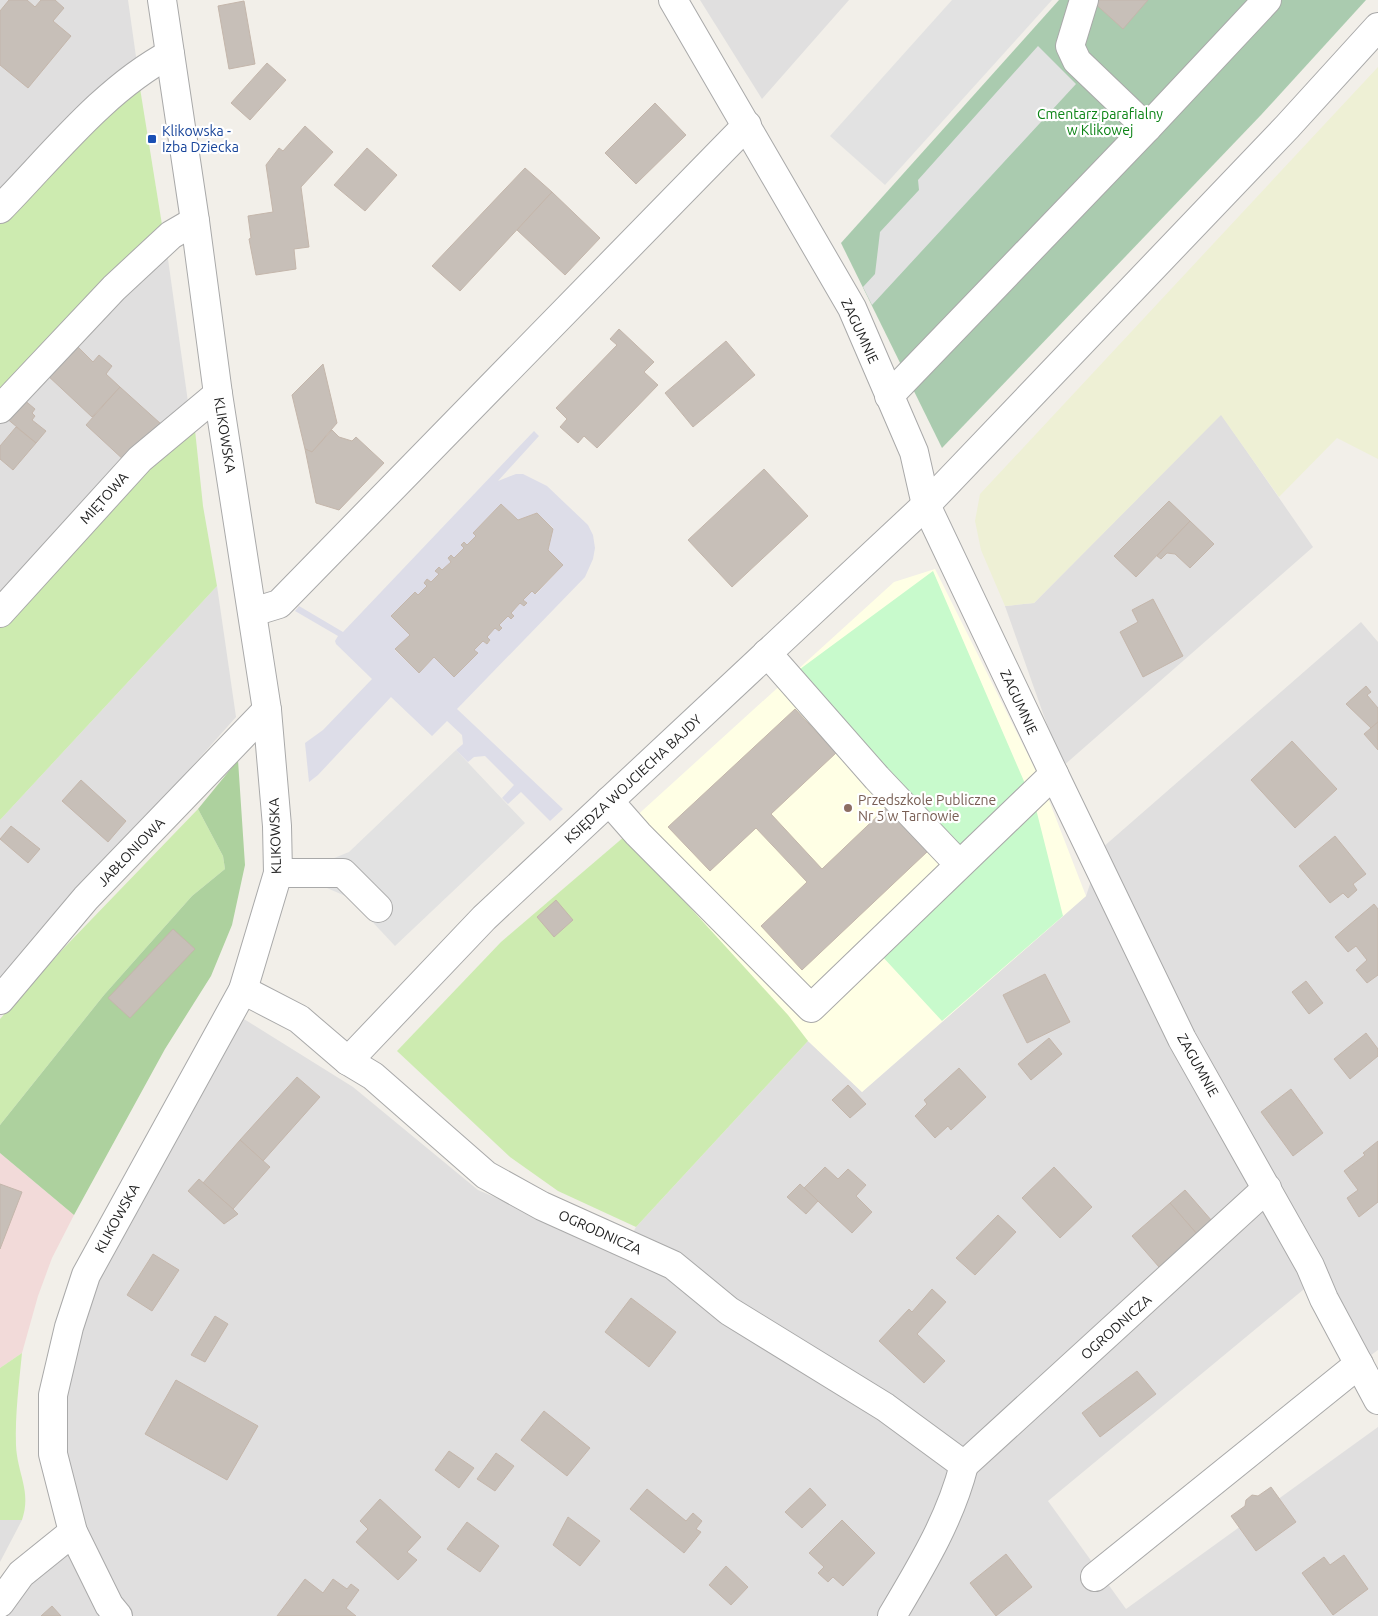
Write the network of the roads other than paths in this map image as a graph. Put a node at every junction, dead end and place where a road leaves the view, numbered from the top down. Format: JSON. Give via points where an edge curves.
{"nodes":[{"id":1,"x":162,"y":0,"type":"edge"},
{"id":2,"x":673,"y":0,"type":"edge"},
{"id":3,"x":1084,"y":0,"type":"edge"},
{"id":4,"x":1267,"y":0,"type":"edge"},
{"id":5,"x":1378,"y":27,"type":"edge"},
{"id":6,"x":170,"y":54,"type":"junction"},
{"id":7,"x":747,"y":125,"type":"junction"},
{"id":8,"x":1146,"y":128,"type":"junction"},
{"id":9,"x":0,"y":209,"type":"edge"},
{"id":10,"x":195,"y":221,"type":"junction"},
{"id":11,"x":218,"y":394,"type":"junction"},
{"id":12,"x":889,"y":396,"type":"junction"},
{"id":13,"x":0,"y":409,"type":"edge"},
{"id":14,"x":926,"y":505,"type":"junction"},
{"id":15,"x":253,"y":612,"type":"junction"},
{"id":16,"x":0,"y":613,"type":"edge"},
{"id":17,"x":767,"y":653,"type":"junction"},
{"id":18,"x":267,"y":710,"type":"junction"},
{"id":19,"x":1054,"y":774,"type":"junction"},
{"id":20,"x":609,"y":800,"type":"junction"},
{"id":21,"x":953,"y":858,"type":"dead end"},
{"id":22,"x":278,"y":873,"type":"junction"},
{"id":23,"x":378,"y":908,"type":"dead end"},
{"id":24,"x":243,"y":990,"type":"junction"},
{"id":25,"x":0,"y":1000,"type":"edge"},
{"id":26,"x":348,"y":1061,"type":"junction"},
{"id":27,"x":1267,"y":1188,"type":"junction"},
{"id":28,"x":1359,"y":1364,"type":"junction"},
{"id":29,"x":1378,"y":1400,"type":"edge"},
{"id":30,"x":964,"y":1465,"type":"junction"},
{"id":31,"x":73,"y":1532,"type":"junction"},
{"id":32,"x":1095,"y":1577,"type":"dead end"},
{"id":33,"x":0,"y":1603,"type":"edge"},
{"id":34,"x":118,"y":1616,"type":"edge"},
{"id":35,"x":892,"y":1616,"type":"edge"}],
"edges":[{"from":1,"to":6,"type":"street","name":"KLIKOWSKA"},
{"from":2,"to":7,"type":"street","name":"ZAGUMNIE"},
{"from":3,"to":8,"type":"street","via":[[1070,46],[1077,61]]},
{"from":4,"to":8,"type":"street"},
{"from":5,"to":14,"type":"street","name":"KSIĘDZA WOJCIECHA BAJDY"},
{"from":6,"to":9,"type":"street","via":[[146,66],[119,86]]},
{"from":6,"to":10,"type":"street","name":"KLIKOWSKA"},
{"from":7,"to":12,"type":"street","name":"ZAGUMNIE","via":[[852,308]]},
{"from":7,"to":15,"type":"street","via":[[279,604]]},
{"from":8,"to":12,"type":"street"},
{"from":10,"to":11,"type":"street","name":"KLIKOWSKA"},
{"from":10,"to":13,"type":"street","via":[[171,235],[114,288]]},
{"from":11,"to":15,"type":"street","name":"KLIKOWSKA"},
{"from":11,"to":16,"type":"street","name":"MIĘTOWA","via":[[140,459]]},
{"from":12,"to":14,"type":"street","name":"ZAGUMNIE","via":[[914,452]]},
{"from":14,"to":17,"type":"street","name":"KSIĘDZA WOJCIECHA BAJDY"},
{"from":14,"to":19,"type":"street","name":"ZAGUMNIE"},
{"from":15,"to":18,"type":"street","name":"KLIKOWSKA"},
{"from":17,"to":20,"type":"street","name":"KSIĘDZA WOJCIECHA BAJDY"},
{"from":17,"to":21,"type":"street","via":[[877,778]]},
{"from":18,"to":22,"type":"street","name":"KLIKOWSKA","via":[[278,826]]},
{"from":18,"to":25,"type":"street","name":"JABŁONIOWA","via":[[86,898]]},
{"from":19,"to":20,"type":"street","via":[[811,1008],[638,834]]},
{"from":19,"to":27,"type":"street","name":"ZAGUMNIE","via":[[1182,1039]]},
{"from":20,"to":26,"type":"street","name":"KSIĘDZA WOJCIECHA BAJDY","via":[[484,918]]},
{"from":22,"to":23,"type":"street","via":[[343,873]]},
{"from":22,"to":24,"type":"street","name":"KLIKOWSKA"},
{"from":24,"to":26,"type":"street","name":"OGRODNICZA","via":[[299,1019]]},
{"from":24,"to":31,"type":"street","name":"KLIKOWSKA","via":[[86,1274],[69,1327],[53,1395],[53,1454]]},
{"from":26,"to":30,"type":"street","name":"OGRODNICZA","via":[[373,1076],[486,1175],[542,1206],[673,1265],[729,1311],[885,1407]]},
{"from":27,"to":28,"type":"street","name":"ZAGUMNIE"},
{"from":27,"to":30,"type":"street","name":"OGRODNICZA"},
{"from":28,"to":29,"type":"street","name":"ZAGUMNIE"},
{"from":28,"to":32,"type":"street"},
{"from":30,"to":35,"type":"street","via":[[950,1510],[931,1551]]},
{"from":31,"to":33,"type":"street","via":[[21,1574]]},
{"from":31,"to":34,"type":"street","name":"KLIKOWSKA","via":[[109,1605]]}]}
